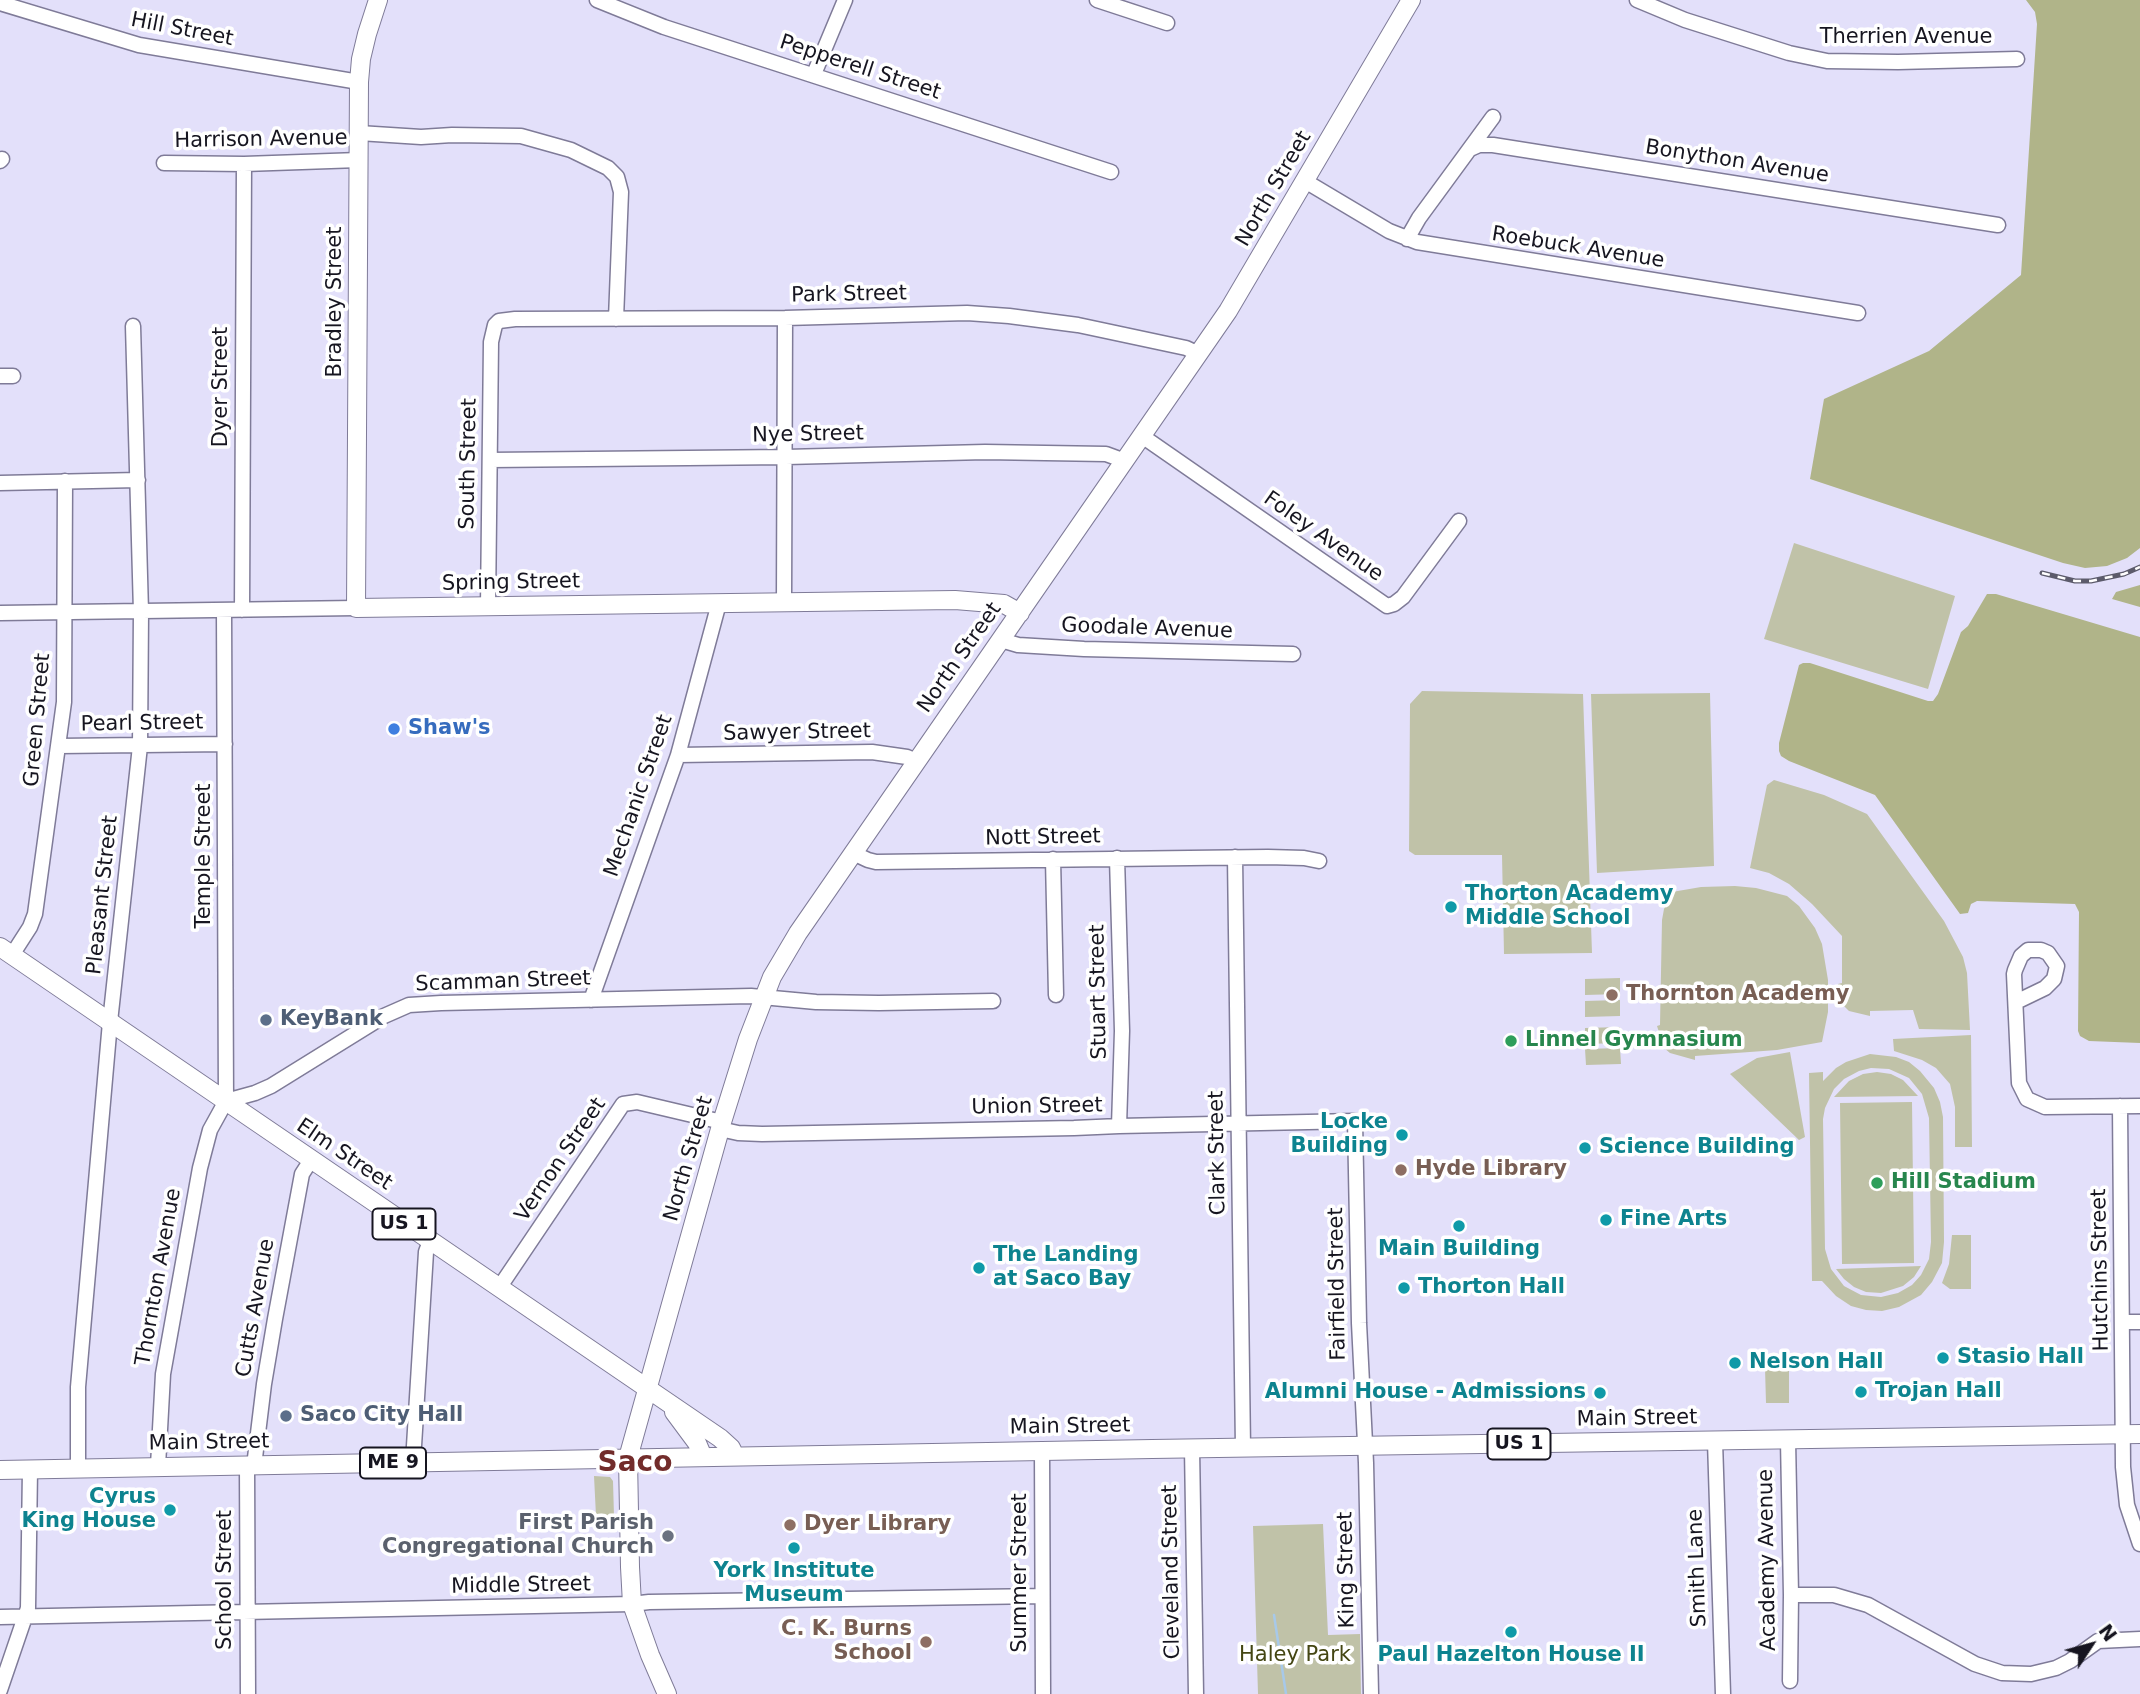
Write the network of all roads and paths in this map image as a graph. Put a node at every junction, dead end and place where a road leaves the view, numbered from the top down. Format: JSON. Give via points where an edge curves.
{"nodes":[{"id":1,"x":378,"y":0,"type":"edge"},
{"id":2,"x":597,"y":0,"type":"edge"},
{"id":3,"x":845,"y":0,"type":"edge"},
{"id":4,"x":1097,"y":0,"type":"edge"},
{"id":5,"x":1411,"y":0,"type":"edge"},
{"id":6,"x":1637,"y":0,"type":"edge"},
{"id":7,"x":0,"y":3,"type":"edge"},
{"id":8,"x":1167,"y":23,"type":"dead end"},
{"id":9,"x":2017,"y":59,"type":"dead end"},
{"id":10,"x":814,"y":74,"type":"junction"},
{"id":11,"x":359,"y":82,"type":"junction"},
{"id":12,"x":1493,"y":117,"type":"dead end"},
{"id":13,"x":359,"y":133,"type":"junction"},
{"id":14,"x":1470,"y":149,"type":"junction"},
{"id":15,"x":359,"y":160,"type":"junction"},
{"id":16,"x":164,"y":163,"type":"dead end"},
{"id":17,"x":244,"y":164,"type":"junction"},
{"id":18,"x":1111,"y":172,"type":"dead end"},
{"id":19,"x":1305,"y":181,"type":"junction"},
{"id":20,"x":1998,"y":225,"type":"dead end"},
{"id":21,"x":1407,"y":239,"type":"junction"},
{"id":22,"x":1858,"y":313,"type":"dead end"},
{"id":23,"x":785,"y":318,"type":"junction"},
{"id":24,"x":616,"y":319,"type":"junction"},
{"id":25,"x":496,"y":323,"type":"joint"},
{"id":26,"x":133,"y":326,"type":"dead end"},
{"id":27,"x":1199,"y":354,"type":"junction"},
{"id":28,"x":1142,"y":436,"type":"junction"},
{"id":29,"x":786,"y":457,"type":"junction"},
{"id":30,"x":490,"y":460,"type":"junction"},
{"id":31,"x":1125,"y":461,"type":"junction"},
{"id":32,"x":138,"y":480,"type":"junction"},
{"id":33,"x":65,"y":481,"type":"junction"},
{"id":34,"x":0,"y":483,"type":"edge"},
{"id":35,"x":1458,"y":521,"type":"dead end"},
{"id":36,"x":784,"y":601,"type":"junction"},
{"id":37,"x":719,"y":603,"type":"junction"},
{"id":38,"x":488,"y":606,"type":"junction"},
{"id":39,"x":356,"y":608,"type":"junction"},
{"id":40,"x":224,"y":610,"type":"junction"},
{"id":41,"x":242,"y":610,"type":"junction"},
{"id":42,"x":66,"y":612,"type":"junction"},
{"id":43,"x":141,"y":612,"type":"junction"},
{"id":44,"x":0,"y":613,"type":"edge"},
{"id":45,"x":1020,"y":613,"type":"junction"},
{"id":46,"x":1001,"y":640,"type":"junction"},
{"id":47,"x":1293,"y":654,"type":"dead end"},
{"id":48,"x":225,"y":744,"type":"junction"},
{"id":49,"x":59,"y":746,"type":"junction"},
{"id":50,"x":140,"y":746,"type":"junction"},
{"id":51,"x":678,"y":755,"type":"junction"},
{"id":52,"x":916,"y":761,"type":"junction"},
{"id":53,"x":853,"y":853,"type":"junction"},
{"id":54,"x":1236,"y":857,"type":"junction"},
{"id":55,"x":1117,"y":858,"type":"junction"},
{"id":56,"x":1053,"y":859,"type":"junction"},
{"id":57,"x":1320,"y":861,"type":"dead end"},
{"id":58,"x":6,"y":951,"type":"edge"},
{"id":59,"x":1056,"y":995,"type":"dead end"},
{"id":60,"x":764,"y":996,"type":"junction"},
{"id":61,"x":591,"y":1000,"type":"junction"},
{"id":62,"x":993,"y":1001,"type":"dead end"},
{"id":63,"x":2016,"y":1002,"type":"dead end"},
{"id":64,"x":110,"y":1022,"type":"junction"},
{"id":65,"x":226,"y":1101,"type":"junction"},
{"id":66,"x":2120,"y":1106,"type":"junction"},
{"id":67,"x":2140,"y":1106,"type":"edge"},
{"id":68,"x":1355,"y":1121,"type":"joint"},
{"id":69,"x":1238,"y":1123,"type":"junction"},
{"id":70,"x":721,"y":1125,"type":"junction"},
{"id":71,"x":1119,"y":1126,"type":"junction"},
{"id":72,"x":311,"y":1160,"type":"junction"},
{"id":73,"x":430,"y":1241,"type":"junction"},
{"id":74,"x":499,"y":1288,"type":"junction"},
{"id":75,"x":2122,"y":1322,"type":"junction"},
{"id":76,"x":2140,"y":1322,"type":"edge"},
{"id":77,"x":655,"y":1393,"type":"junction"},
{"id":78,"x":2132,"y":1434,"type":"edge"},
{"id":79,"x":1788,"y":1440,"type":"junction"},
{"id":80,"x":1715,"y":1441,"type":"junction"},
{"id":81,"x":1365,"y":1446,"type":"junction"},
{"id":82,"x":1192,"y":1448,"type":"junction"},
{"id":83,"x":1243,"y":1448,"type":"junction"},
{"id":84,"x":1042,"y":1451,"type":"junction"},
{"id":85,"x":735,"y":1456,"type":"junction"},
{"id":86,"x":703,"y":1457,"type":"junction"},
{"id":87,"x":628,"y":1458,"type":"junction"},
{"id":88,"x":413,"y":1462,"type":"junction"},
{"id":89,"x":158,"y":1466,"type":"junction"},
{"id":90,"x":251,"y":1466,"type":"junction"},
{"id":91,"x":78,"y":1468,"type":"junction"},
{"id":92,"x":30,"y":1469,"type":"junction"},
{"id":93,"x":0,"y":1470,"type":"edge"},
{"id":94,"x":2140,"y":1544,"type":"edge"},
{"id":95,"x":1791,"y":1595,"type":"junction"},
{"id":96,"x":1042,"y":1596,"type":"junction"},
{"id":97,"x":632,"y":1604,"type":"junction"},
{"id":98,"x":246,"y":1613,"type":"junction"},
{"id":99,"x":25,"y":1616,"type":"junction"},
{"id":100,"x":0,"y":1617,"type":"edge"},
{"id":101,"x":2140,"y":1639,"type":"edge"},
{"id":102,"x":1790,"y":1681,"type":"dead end"},
{"id":103,"x":0,"y":1690,"type":"edge"},
{"id":104,"x":248,"y":1694,"type":"edge"},
{"id":105,"x":667,"y":1694,"type":"edge"},
{"id":106,"x":1043,"y":1694,"type":"edge"},
{"id":107,"x":1196,"y":1694,"type":"edge"},
{"id":108,"x":1371,"y":1694,"type":"edge"},
{"id":109,"x":1723,"y":1694,"type":"edge"}],
"edges":[{"from":1,"to":11,"type":"main road","name":"Bradley Street","via":[[366,33]]},
{"from":2,"to":10,"type":"street","name":"Pepperell Street","via":[[664,27]]},
{"from":3,"to":10,"type":"street"},
{"from":4,"to":8,"type":"street"},
{"from":5,"to":19,"type":"main road","name":"North Street"},
{"from":6,"to":9,"type":"street","name":"Therrien Avenue","via":[[1685,20],[1827,61]]},
{"from":7,"to":11,"type":"street","name":"Hill Street","via":[[139,45]]},
{"from":10,"to":18,"type":"street","name":"Pepperell Street"},
{"from":11,"to":13,"type":"main road","name":"Bradley Street"},
{"from":12,"to":14,"type":"street"},
{"from":13,"to":15,"type":"main road","name":"Bradley Street"},
{"from":13,"to":24,"type":"street","via":[[521,136],[559,145],[608,168],[621,192]]},
{"from":14,"to":20,"type":"street","name":"Bonython Avenue","via":[[1493,145]]},
{"from":14,"to":21,"type":"street"},
{"from":15,"to":17,"type":"street","name":"Harrison Avenue"},
{"from":15,"to":39,"type":"main road","name":"Bradley Street"},
{"from":16,"to":17,"type":"street","name":"Harrison Avenue"},
{"from":17,"to":41,"type":"street","name":"Dyer Street"},
{"from":19,"to":21,"type":"street","name":"Roebuck Avenue"},
{"from":19,"to":27,"type":"main road","name":"North Street"},
{"from":21,"to":22,"type":"street","name":"Roebuck Avenue"},
{"from":23,"to":24,"type":"street","name":"Park Street"},
{"from":23,"to":27,"type":"street","name":"Park Street","via":[[1009,316],[1078,325]]},
{"from":23,"to":29,"type":"street"},
{"from":24,"to":25,"type":"street","name":"Park Street"},
{"from":25,"to":30,"type":"street","name":"South Street"},
{"from":26,"to":32,"type":"street","name":"Pleasant Street"},
{"from":27,"to":28,"type":"main road","name":"North Street"},
{"from":28,"to":31,"type":"main road","name":"North Street"},
{"from":28,"to":35,"type":"street","name":"Foley Avenue","via":[[1387,606],[1403,597]]},
{"from":29,"to":30,"type":"street","name":"Nye Street"},
{"from":29,"to":31,"type":"street","name":"Nye Street","via":[[1080,453],[1106,454]]},
{"from":29,"to":36,"type":"street"},
{"from":30,"to":38,"type":"street","name":"South Street"},
{"from":31,"to":45,"type":"main road","name":"North Street"},
{"from":32,"to":33,"type":"street"},
{"from":32,"to":43,"type":"street","name":"Pleasant Street"},
{"from":33,"to":34,"type":"street"},
{"from":33,"to":42,"type":"street","name":"Green Street"},
{"from":36,"to":37,"type":"main road","name":"Spring Street"},
{"from":36,"to":45,"type":"main road","name":"Spring Street","via":[[972,600],[1004,604]]},
{"from":37,"to":38,"type":"main road","name":"Spring Street"},
{"from":37,"to":51,"type":"street","name":"Mechanic Street"},
{"from":38,"to":39,"type":"main road","name":"Spring Street"},
{"from":39,"to":41,"type":"street","name":"Spring Street"},
{"from":40,"to":41,"type":"street","name":"Spring Street"},
{"from":40,"to":43,"type":"street","name":"Spring Street"},
{"from":40,"to":48,"type":"street","name":"Temple Street"},
{"from":42,"to":43,"type":"street","name":"Spring Street"},
{"from":42,"to":44,"type":"street","name":"Spring Street"},
{"from":42,"to":49,"type":"street","name":"Green Street"},
{"from":43,"to":50,"type":"street","name":"Pleasant Street"},
{"from":45,"to":46,"type":"main road","name":"North Street"},
{"from":46,"to":47,"type":"street","name":"Goodale Avenue","via":[[1084,649]]},
{"from":46,"to":52,"type":"main road","name":"North Street"},
{"from":48,"to":50,"type":"street","name":"Pearl Street"},
{"from":48,"to":65,"type":"street","name":"Temple Street"},
{"from":49,"to":50,"type":"street","name":"Pearl Street"},
{"from":49,"to":58,"type":"street","name":"Green Street","via":[[35,914],[30,927]]},
{"from":50,"to":64,"type":"street","name":"Pleasant Street"},
{"from":51,"to":52,"type":"street","name":"Sawyer Street","via":[[872,752]]},
{"from":51,"to":61,"type":"street","name":"Mechanic Street"},
{"from":52,"to":53,"type":"main road","name":"North Street"},
{"from":53,"to":56,"type":"street","name":"Nott Street","via":[[876,862]]},
{"from":53,"to":60,"type":"main road","name":"North Street","via":[[788,947]]},
{"from":54,"to":55,"type":"street","name":"Nott Street"},
{"from":54,"to":57,"type":"street","name":"Nott Street"},
{"from":54,"to":69,"type":"street","name":"Clark Street"},
{"from":55,"to":56,"type":"street","name":"Nott Street"},
{"from":55,"to":71,"type":"street","name":"Stuart Street","via":[[1122,1031]]},
{"from":56,"to":59,"type":"street"},
{"from":58,"to":64,"type":"main road","name":"Elm Street","number":"US 1"},
{"from":60,"to":61,"type":"street","name":"Scamman Street"},
{"from":60,"to":62,"type":"street","name":"Scamman Street","via":[[841,1002]]},
{"from":60,"to":70,"type":"main road","name":"North Street"},
{"from":61,"to":65,"type":"street","name":"Scamman Street","via":[[409,1005],[271,1086]]},
{"from":63,"to":66,"type":"street","via":[[2019,1083],[2027,1099],[2045,1107]]},
{"from":64,"to":65,"type":"main road","name":"Elm Street","number":"US 1"},
{"from":64,"to":91,"type":"street","name":"Pleasant Street","via":[[78,1387]]},
{"from":65,"to":72,"type":"main road","name":"Elm Street","number":"US 1"},
{"from":65,"to":89,"type":"street","name":"Thornton Avenue","via":[[210,1130],[200,1168],[163,1374]]},
{"from":66,"to":67,"type":"street"},
{"from":66,"to":75,"type":"street","name":"Hutchins Street"},
{"from":68,"to":69,"type":"street","name":"Union Street"},
{"from":68,"to":81,"type":"street","name":"Fairfield Street"},
{"from":69,"to":71,"type":"street","name":"Union Street"},
{"from":69,"to":83,"type":"street","name":"Clark Street"},
{"from":70,"to":71,"type":"street","name":"Union Street","via":[[738,1133],[762,1134]]},
{"from":70,"to":74,"type":"street","name":"Vernon Street","via":[[638,1102],[623,1104]]},
{"from":70,"to":77,"type":"main road","name":"North Street"},
{"from":72,"to":73,"type":"main road","name":"Elm Street","number":"US 1"},
{"from":72,"to":90,"type":"street","name":"Cutts Avenue","via":[[302,1174]]},
{"from":73,"to":74,"type":"main road","name":"Elm Street","number":"US 1"},
{"from":73,"to":88,"type":"street"},
{"from":74,"to":77,"type":"main road","name":"Elm Street","number":"US 1"},
{"from":75,"to":76,"type":"street"},
{"from":75,"to":78,"type":"street","name":"Hutchins Street"},
{"from":77,"to":85,"type":"main road","name":"Elm Street","number":"US 1","via":[[726,1442]]},
{"from":77,"to":86,"type":"main road","name":"Elm Street","number":"US 1","via":[[697,1443]]},
{"from":77,"to":87,"type":"main road","name":"North Street"},
{"from":78,"to":79,"type":"main road","name":"Main Street","number":"US 1"},
{"from":78,"to":94,"type":"street","via":[[2124,1492]]},
{"from":79,"to":80,"type":"main road","name":"Main Street","number":"US 1"},
{"from":79,"to":95,"type":"street","name":"Academy Avenue"},
{"from":80,"to":81,"type":"main road","name":"Main Street","number":"US 1"},
{"from":80,"to":109,"type":"street","name":"Smith Lane"},
{"from":81,"to":83,"type":"main road","name":"Main Street","number":"US 1"},
{"from":81,"to":108,"type":"street","name":"King Street"},
{"from":82,"to":83,"type":"main road","name":"Main Street","number":"US 1"},
{"from":82,"to":84,"type":"main road","name":"Main Street","number":"US 1"},
{"from":82,"to":107,"type":"street","name":"Cleveland Street"},
{"from":84,"to":85,"type":"main road","name":"Main Street","number":"US 1"},
{"from":84,"to":96,"type":"street","name":"Summer Street"},
{"from":85,"to":86,"type":"main road","name":"Main Street","number":"US 1"},
{"from":86,"to":87,"type":"main road","name":"Main Street"},
{"from":87,"to":88,"type":"main road","name":"Main Street","number":"ME 9"},
{"from":87,"to":97,"type":"main road","name":"North Street"},
{"from":88,"to":90,"type":"main road","name":"Main Street","number":"ME 9"},
{"from":89,"to":90,"type":"main road","name":"Main Street","number":"ME 9"},
{"from":89,"to":91,"type":"main road","name":"Main Street","number":"ME 9"},
{"from":90,"to":98,"type":"street","name":"School Street"},
{"from":91,"to":92,"type":"main road","name":"Main Street","number":"ME 9"},
{"from":92,"to":93,"type":"main road","name":"Main Street","number":"ME 9"},
{"from":92,"to":99,"type":"street"},
{"from":95,"to":101,"type":"street","via":[[1834,1595],[1868,1605],[1975,1664],[2002,1673],[2031,1674],[2056,1668],[2098,1641]]},
{"from":95,"to":102,"type":"street","name":"Academy Avenue"},
{"from":96,"to":97,"type":"street","name":"Middle Street"},
{"from":96,"to":106,"type":"street","name":"Summer Street"},
{"from":97,"to":98,"type":"street","name":"Middle Street"},
{"from":97,"to":105,"type":"main road","name":"North Street"},
{"from":98,"to":99,"type":"street","name":"Middle Street"},
{"from":98,"to":104,"type":"street","name":"School Street"},
{"from":99,"to":100,"type":"street","name":"Middle Street"},
{"from":99,"to":103,"type":"street"}]}
